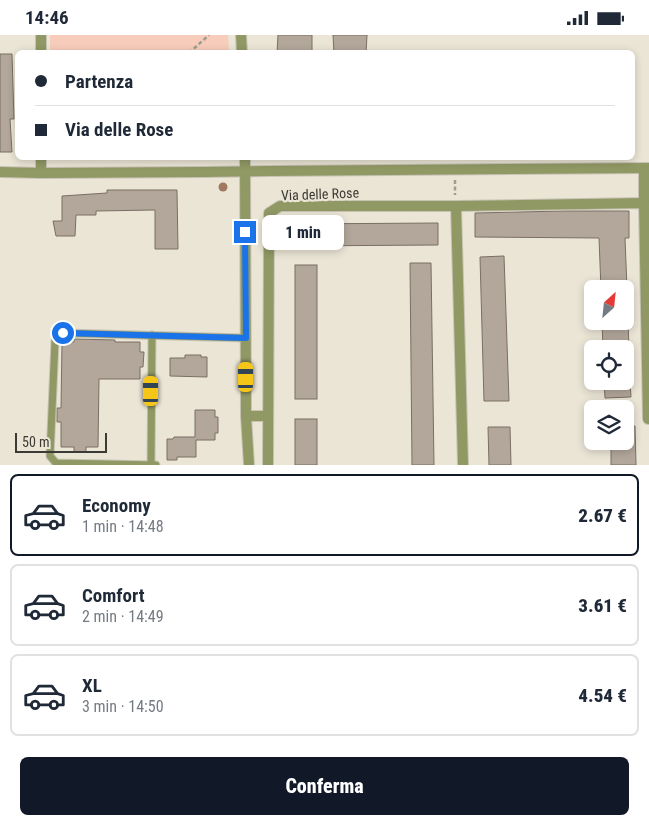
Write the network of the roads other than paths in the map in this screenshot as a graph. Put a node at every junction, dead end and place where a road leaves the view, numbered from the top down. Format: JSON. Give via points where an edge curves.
{"nodes":[{"id":1,"x":40,"y":35,"type":"edge"},
{"id":2,"x":241,"y":35,"type":"edge"},
{"id":3,"x":40,"y":50,"type":"edge"},
{"id":4,"x":242,"y":50,"type":"edge"},
{"id":5,"x":41,"y":160,"type":"edge"},
{"id":6,"x":245,"y":160,"type":"edge"},
{"id":7,"x":646,"y":168,"type":"edge"},
{"id":8,"x":245,"y":171,"type":"junction"},
{"id":9,"x":0,"y":172,"type":"edge"},
{"id":10,"x":41,"y":173,"type":"junction"},
{"id":11,"x":644,"y":203,"type":"junction"},
{"id":12,"x":456,"y":206,"type":"junction"},
{"id":13,"x":152,"y":335,"type":"junction"},
{"id":14,"x":246,"y":338,"type":"junction"},
{"id":15,"x":246,"y":416,"type":"junction"},
{"id":16,"x":268,"y":416,"type":"junction"},
{"id":17,"x":648,"y":419,"type":"edge"},
{"id":18,"x":151,"y":465,"type":"edge"},
{"id":19,"x":156,"y":465,"type":"edge"},
{"id":20,"x":249,"y":465,"type":"edge"},
{"id":21,"x":268,"y":465,"type":"edge"},
{"id":22,"x":463,"y":465,"type":"edge"}],
"edges":[{"from":1,"to":3,"type":"street"},
{"from":2,"to":4,"type":"street"},
{"from":5,"to":10,"type":"street"},
{"from":6,"to":8,"type":"street"},
{"from":7,"to":8,"type":"street"},
{"from":7,"to":11,"type":"street"},
{"from":8,"to":10,"type":"street"},
{"from":8,"to":14,"type":"street"},
{"from":9,"to":10,"type":"street"},
{"from":11,"to":12,"type":"street","name":"Via delle Rose"},
{"from":11,"to":17,"type":"street"},
{"from":12,"to":16,"type":"street","name":"Via delle Rose","via":[[280,206],[269,213]]},
{"from":12,"to":22,"type":"street"},
{"from":13,"to":14,"type":"lane"},
{"from":13,"to":18,"type":"lane"},
{"from":13,"to":18,"type":"lane","via":[[63,333],[54,341],[50,456],[56,463]]},
{"from":14,"to":15,"type":"street"},
{"from":15,"to":16,"type":"street"},
{"from":15,"to":20,"type":"street"},
{"from":16,"to":21,"type":"street","name":"Via delle Rose"},
{"from":18,"to":19,"type":"lane"}]}
